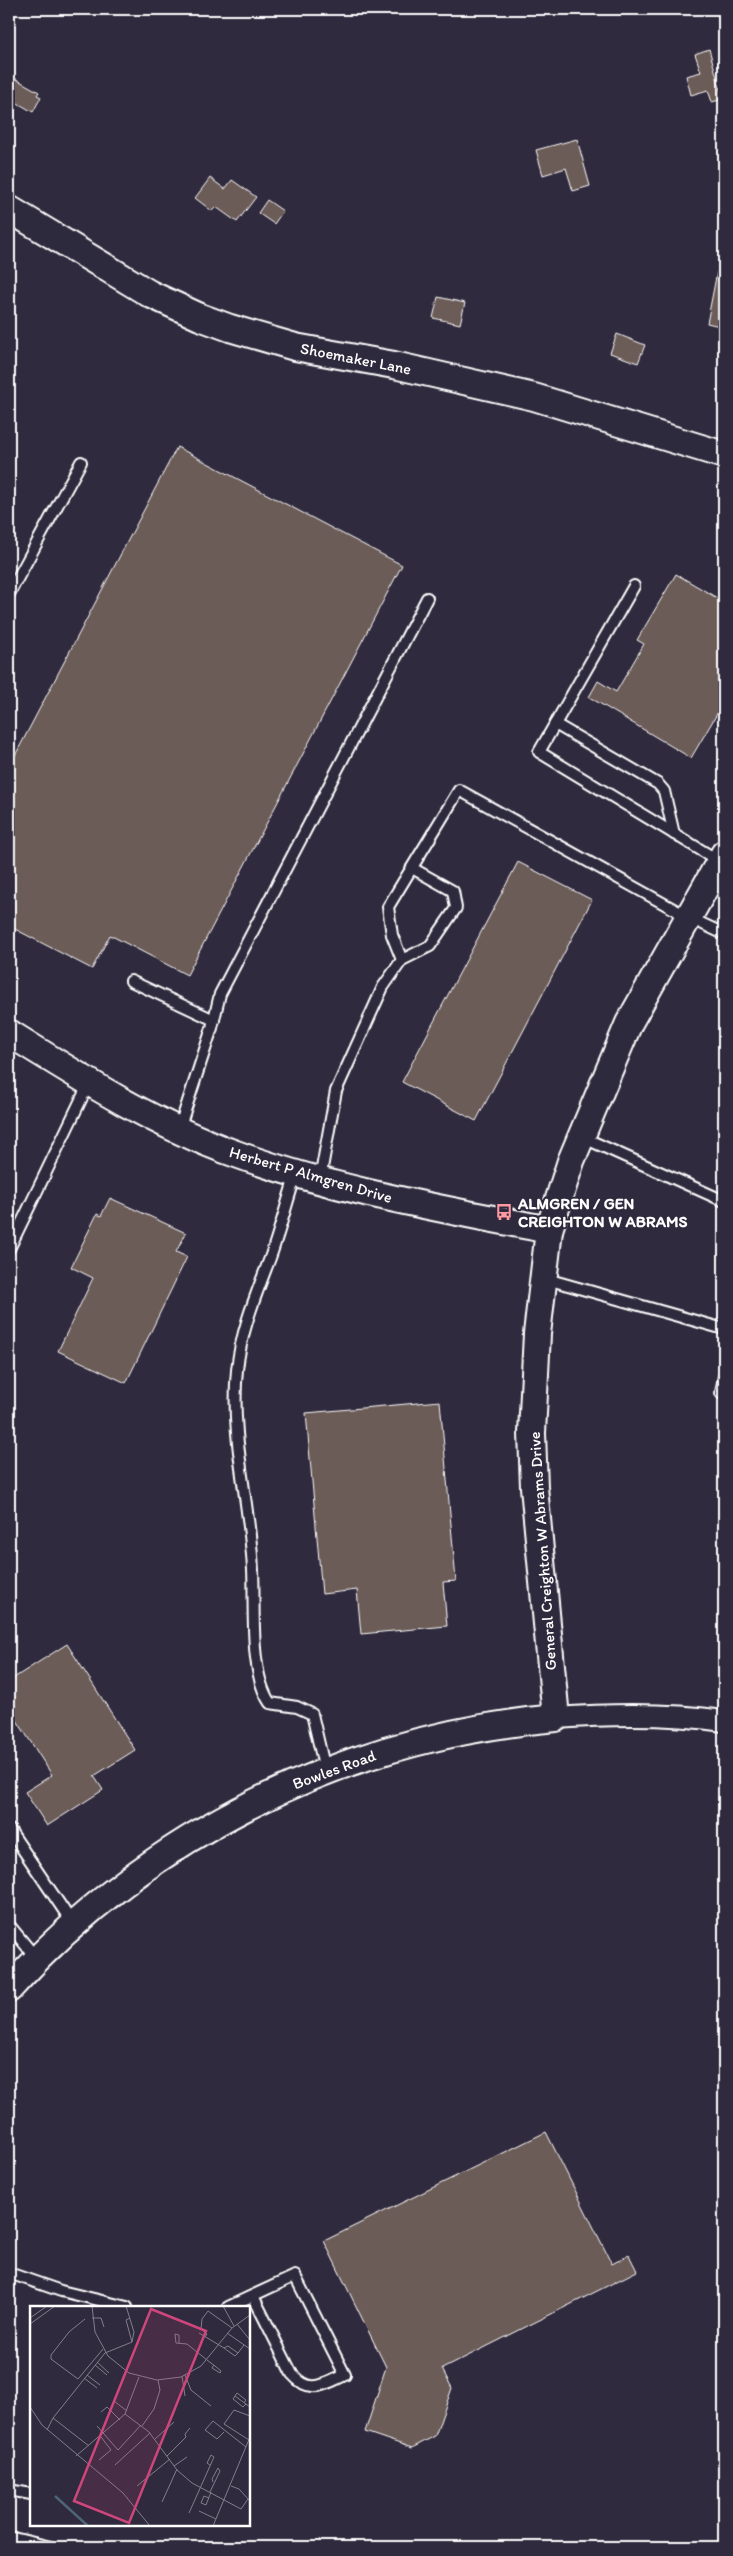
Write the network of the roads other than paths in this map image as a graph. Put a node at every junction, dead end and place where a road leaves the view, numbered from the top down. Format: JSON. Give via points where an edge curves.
{"nodes":[{"id":1,"x":9,"y":209,"type":"edge"},
{"id":2,"x":724,"y":455,"type":"edge"},
{"id":3,"x":81,"y":462,"type":"dead end"},
{"id":4,"x":634,"y":586,"type":"dead end"},
{"id":5,"x":9,"y":594,"type":"edge"},
{"id":6,"x":427,"y":598,"type":"dead end"},
{"id":7,"x":555,"y":724,"type":"junction"},
{"id":8,"x":674,"y":834,"type":"junction"},
{"id":9,"x":722,"y":858,"type":"edge"},
{"id":10,"x":412,"y":868,"type":"junction"},
{"id":11,"x":688,"y":917,"type":"junction"},
{"id":12,"x":724,"y":934,"type":"edge"},
{"id":13,"x":402,"y":960,"type":"junction"},
{"id":14,"x":131,"y":981,"type":"dead end"},
{"id":15,"x":214,"y":1020,"type":"junction"},
{"id":16,"x":9,"y":1033,"type":"edge"},
{"id":17,"x":89,"y":1082,"type":"junction"},
{"id":18,"x":180,"y":1129,"type":"junction"},
{"id":19,"x":581,"y":1137,"type":"junction"},
{"id":20,"x":308,"y":1177,"type":"junction"},
{"id":21,"x":724,"y":1202,"type":"edge"},
{"id":22,"x":549,"y":1230,"type":"junction"},
{"id":23,"x":9,"y":1249,"type":"edge"},
{"id":24,"x":542,"y":1278,"type":"junction"},
{"id":25,"x":724,"y":1329,"type":"edge"},
{"id":26,"x":724,"y":1376,"type":"edge"},
{"id":27,"x":721,"y":1393,"type":"dead end"},
{"id":28,"x":556,"y":1718,"type":"junction"},
{"id":29,"x":724,"y":1721,"type":"edge"},
{"id":30,"x":325,"y":1770,"type":"junction"},
{"id":31,"x":9,"y":1829,"type":"edge"},
{"id":32,"x":73,"y":1924,"type":"junction"},
{"id":33,"x":9,"y":1925,"type":"edge"},
{"id":34,"x":37,"y":1959,"type":"junction"},
{"id":35,"x":9,"y":1989,"type":"edge"},
{"id":36,"x":9,"y":2273,"type":"edge"},
{"id":37,"x":253,"y":2296,"type":"junction"},
{"id":38,"x":123,"y":2306,"type":"edge"},
{"id":39,"x":230,"y":2306,"type":"edge"},
{"id":40,"x":9,"y":2490,"type":"edge"},
{"id":41,"x":30,"y":2494,"type":"edge"},
{"id":42,"x":9,"y":2537,"type":"edge"},
{"id":43,"x":51,"y":2547,"type":"edge"}],
"edges":[{"from":1,"to":2,"type":"street","name":"Shoemaker Lane","via":[[150,294],[200,318],[296,347],[394,365],[534,397]]},
{"from":3,"to":5,"type":"lane"},
{"from":4,"to":7,"type":"lane"},
{"from":6,"to":15,"type":"lane","via":[[220,994]]},
{"from":7,"to":8,"type":"lane","via":[[658,784],[664,791]]},
{"from":7,"to":8,"type":"lane","via":[[539,752]]},
{"from":8,"to":9,"type":"lane"},
{"from":9,"to":11,"type":"street","name":"General Creighton W Abrams Drive"},
{"from":10,"to":11,"type":"lane","via":[[459,790]]},
{"from":10,"to":13,"type":"lane","via":[[388,907],[392,935]]},
{"from":10,"to":13,"type":"lane","via":[[453,891],[456,908],[430,946]]},
{"from":11,"to":12,"type":"lane"},
{"from":11,"to":19,"type":"street","name":"General Creighton W Abrams Drive","via":[[629,1023]]},
{"from":13,"to":20,"type":"lane","via":[[383,988],[336,1090]]},
{"from":14,"to":15,"type":"lane"},
{"from":15,"to":18,"type":"lane"},
{"from":16,"to":17,"type":"street","name":"Herbert P Almgren Drive"},
{"from":17,"to":18,"type":"street","name":"Herbert P Almgren Drive"},
{"from":17,"to":23,"type":"lane"},
{"from":18,"to":20,"type":"street","name":"Herbert P Almgren Drive","via":[[235,1154]]},
{"from":19,"to":21,"type":"lane"},
{"from":19,"to":22,"type":"street","name":"General Creighton W Abrams Drive"},
{"from":20,"to":22,"type":"street","name":"Herbert P Almgren Drive","via":[[364,1192]]},
{"from":20,"to":30,"type":"lane","via":[[270,1256],[248,1313],[237,1370],[235,1421],[253,1560],[256,1670],[263,1693],[270,1703],[297,1707],[312,1714]]},
{"from":22,"to":24,"type":"street","name":"General Creighton W Abrams Drive"},
{"from":24,"to":25,"type":"lane"},
{"from":24,"to":28,"type":"street","name":"General Creighton W Abrams Drive","via":[[534,1382],[533,1460]]},
{"from":26,"to":27,"type":"lane"},
{"from":28,"to":29,"type":"street","name":"Bowles Road","via":[[677,1716]]},
{"from":28,"to":30,"type":"street","name":"Bowles Road","via":[[438,1736]]},
{"from":30,"to":32,"type":"street","name":"Bowles Road","via":[[266,1795],[191,1836],[129,1879]]},
{"from":31,"to":32,"type":"lane"},
{"from":32,"to":34,"type":"street","name":"Bowles Road"},
{"from":33,"to":34,"type":"lane"},
{"from":34,"to":35,"type":"street","name":"Bowles Road"},
{"from":36,"to":38,"type":"lane","via":[[61,2291]]},
{"from":37,"to":37,"type":"lane","via":[[299,2382],[306,2386],[321,2386],[345,2375],[295,2276]]},
{"from":37,"to":39,"type":"lane"},
{"from":40,"to":41,"type":"lane"},
{"from":42,"to":43,"type":"lane"}]}
